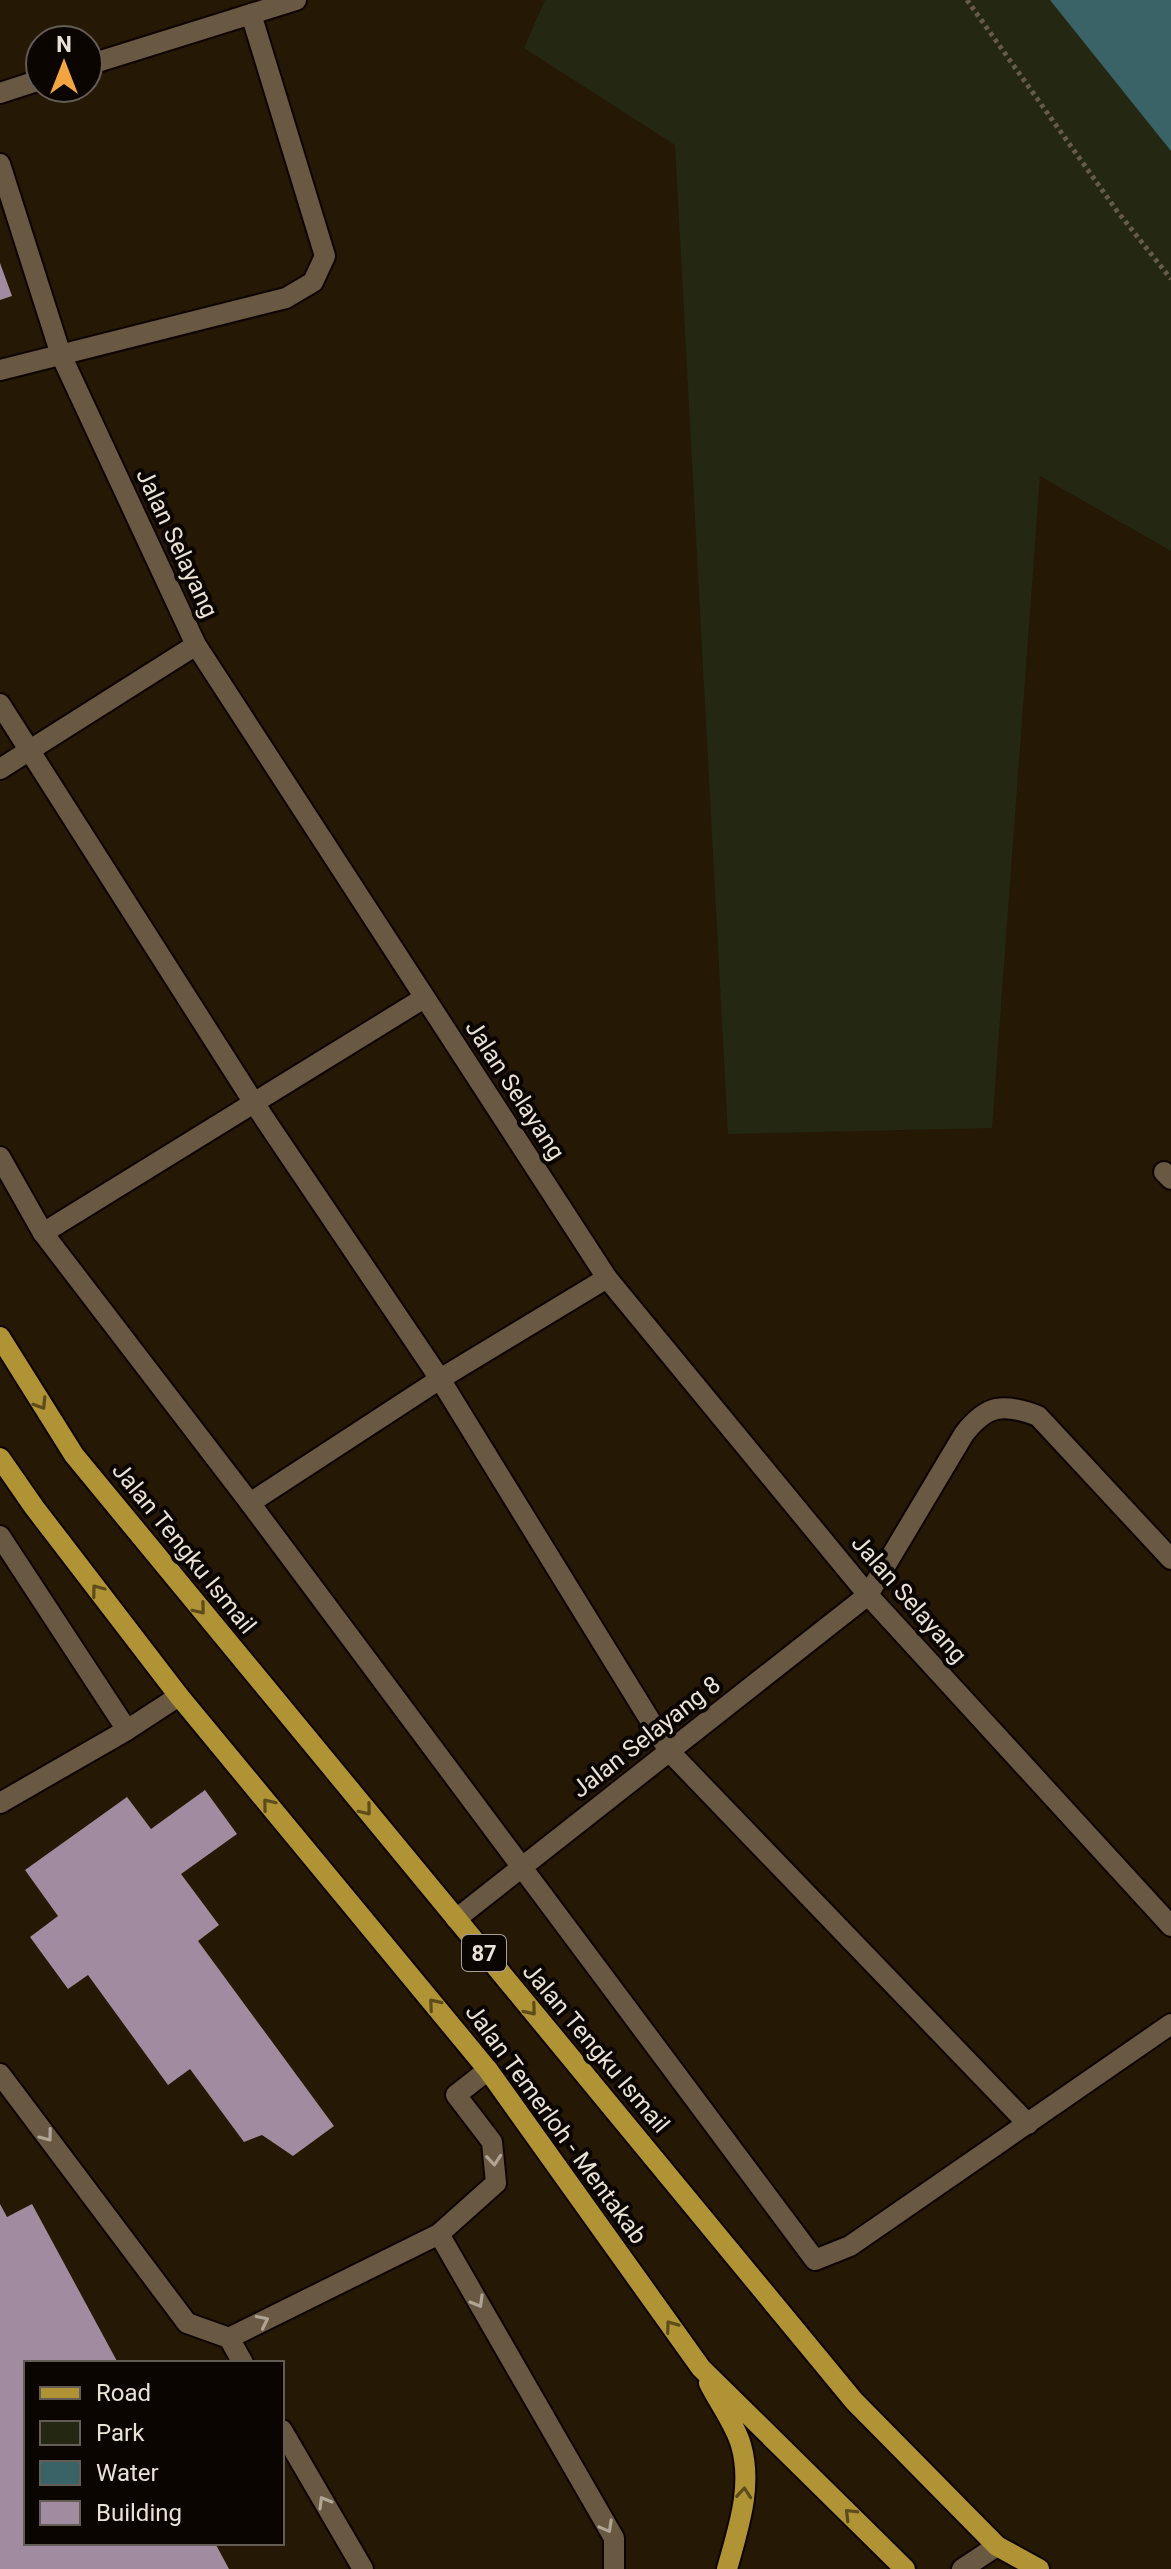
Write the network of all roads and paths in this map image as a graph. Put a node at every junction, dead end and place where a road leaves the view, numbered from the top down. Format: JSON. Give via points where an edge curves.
{"nodes":[{"id":1,"x":296,"y":0,"type":"edge"},
{"id":2,"x":967,"y":0,"type":"edge"},
{"id":3,"x":251,"y":14,"type":"junction"},
{"id":4,"x":104,"y":60,"type":"edge"},
{"id":5,"x":24,"y":85,"type":"edge"},
{"id":6,"x":0,"y":93,"type":"edge"},
{"id":7,"x":0,"y":164,"type":"edge"},
{"id":8,"x":1171,"y":279,"type":"edge"},
{"id":9,"x":61,"y":355,"type":"junction"},
{"id":10,"x":0,"y":370,"type":"edge"},
{"id":11,"x":196,"y":645,"type":"junction"},
{"id":12,"x":0,"y":704,"type":"edge"},
{"id":13,"x":29,"y":750,"type":"junction"},
{"id":14,"x":0,"y":769,"type":"edge"},
{"id":15,"x":424,"y":998,"type":"junction"},
{"id":16,"x":254,"y":1103,"type":"junction"},
{"id":17,"x":0,"y":1157,"type":"edge"},
{"id":18,"x":43,"y":1233,"type":"junction"},
{"id":19,"x":607,"y":1278,"type":"junction"},
{"id":20,"x":0,"y":1337,"type":"edge"},
{"id":21,"x":440,"y":1379,"type":"junction"},
{"id":22,"x":0,"y":1458,"type":"edge"},
{"id":23,"x":250,"y":1503,"type":"junction"},
{"id":24,"x":0,"y":1536,"type":"edge"},
{"id":25,"x":1171,"y":1559,"type":"edge"},
{"id":26,"x":868,"y":1595,"type":"junction"},
{"id":27,"x":179,"y":1696,"type":"junction"},
{"id":28,"x":127,"y":1730,"type":"junction"},
{"id":29,"x":669,"y":1751,"type":"junction"},
{"id":30,"x":0,"y":1803,"type":"edge"},
{"id":31,"x":521,"y":1868,"type":"junction"},
{"id":32,"x":456,"y":1919,"type":"junction"},
{"id":33,"x":1171,"y":1926,"type":"edge"},
{"id":34,"x":1171,"y":2024,"type":"edge"},
{"id":35,"x":488,"y":2070,"type":"junction"},
{"id":36,"x":0,"y":2074,"type":"edge"},
{"id":37,"x":1028,"y":2124,"type":"junction"},
{"id":38,"x":439,"y":2234,"type":"junction"},
{"id":39,"x":229,"y":2338,"type":"junction"},
{"id":40,"x":242,"y":2361,"type":"edge"},
{"id":41,"x":701,"y":2368,"type":"junction"},
{"id":42,"x":284,"y":2433,"type":"edge"},
{"id":43,"x":997,"y":2546,"type":"junction"},
{"id":44,"x":363,"y":2569,"type":"edge"},
{"id":45,"x":614,"y":2569,"type":"edge"},
{"id":46,"x":727,"y":2569,"type":"edge"},
{"id":47,"x":905,"y":2569,"type":"edge"},
{"id":48,"x":962,"y":2569,"type":"edge"},
{"id":49,"x":1039,"y":2569,"type":"edge"}],
"edges":[{"from":1,"to":3,"type":"street"},
{"from":2,"to":8,"type":"path"},
{"from":3,"to":4,"type":"street"},
{"from":3,"to":9,"type":"street","via":[[325,256],[313,282],[286,298]]},
{"from":5,"to":6,"type":"street"},
{"from":7,"to":9,"type":"street","name":"Jalan Selayang"},
{"from":9,"to":10,"type":"street"},
{"from":9,"to":11,"type":"street","name":"Jalan Selayang"},
{"from":11,"to":13,"type":"street"},
{"from":11,"to":15,"type":"street","name":"Jalan Selayang"},
{"from":12,"to":13,"type":"street"},
{"from":13,"to":14,"type":"street"},
{"from":13,"to":16,"type":"street"},
{"from":15,"to":16,"type":"street"},
{"from":15,"to":19,"type":"street","name":"Jalan Selayang"},
{"from":16,"to":18,"type":"street"},
{"from":16,"to":21,"type":"street"},
{"from":17,"to":18,"type":"street"},
{"from":18,"to":23,"type":"street"},
{"from":19,"to":21,"type":"street"},
{"from":19,"to":26,"type":"street","name":"Jalan Selayang"},
{"from":20,"to":32,"type":"main road","name":"Jalan Tengku Ismail","number":"87","one_way":true,"via":[[74,1455]]},
{"from":21,"to":23,"type":"street"},
{"from":21,"to":29,"type":"street"},
{"from":27,"to":22,"type":"main road","one_way":true},
{"from":23,"to":31,"type":"street"},
{"from":24,"to":28,"type":"street"},
{"from":25,"to":26,"type":"street","via":[[1038,1416],[1015,1407],[977,1417]]},
{"from":26,"to":29,"type":"street","name":"Jalan Selayang 8"},
{"from":26,"to":33,"type":"street","name":"Jalan Selayang"},
{"from":27,"to":28,"type":"street"},
{"from":35,"to":27,"type":"main road","name":"Jalan Temerloh - Mentakab","one_way":true},
{"from":28,"to":30,"type":"street"},
{"from":29,"to":31,"type":"street","name":"Jalan Selayang 8"},
{"from":29,"to":37,"type":"street"},
{"from":31,"to":32,"type":"street","name":"Jalan Selayang 8"},
{"from":31,"to":37,"type":"street","via":[[815,2260],[850,2246]]},
{"from":32,"to":43,"type":"main road","name":"Jalan Tengku Ismail","number":"87","one_way":true,"via":[[854,2401]]},
{"from":34,"to":37,"type":"street"},
{"from":35,"to":38,"type":"street","one_way":true,"via":[[456,2095],[492,2142],[496,2183]]},
{"from":41,"to":35,"type":"main road","name":"Jalan Temerloh - Mentakab","one_way":true},
{"from":36,"to":39,"type":"street","one_way":true,"via":[[187,2323]]},
{"from":39,"to":38,"type":"street","one_way":true},
{"from":38,"to":45,"type":"street","one_way":true,"via":[[614,2538]]},
{"from":39,"to":40,"type":"street"},
{"from":46,"to":41,"type":"main road","one_way":true,"via":[[742,2517],[741,2444]]},
{"from":47,"to":41,"type":"main road","name":"Jalan Temerloh - Mentakab","one_way":true},
{"from":44,"to":42,"type":"street","one_way":true},
{"from":43,"to":48,"type":"street"},
{"from":43,"to":49,"type":"main road","name":"Jalan Tengku Ismail","number":"87"}]}
